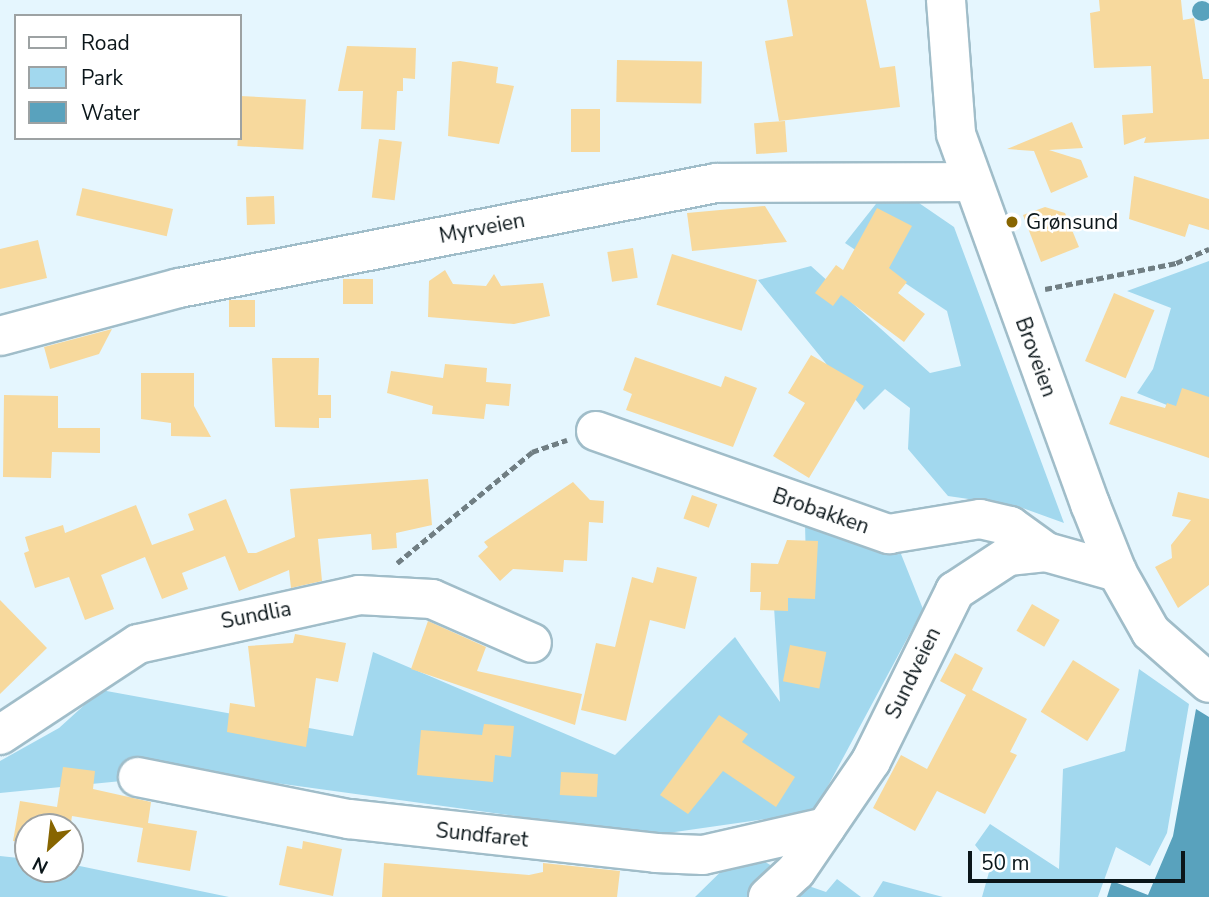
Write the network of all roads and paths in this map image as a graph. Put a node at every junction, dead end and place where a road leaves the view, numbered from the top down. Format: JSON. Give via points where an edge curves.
{"nodes":[{"id":1,"x":946,"y":0,"type":"edge"},
{"id":2,"x":971,"y":182,"type":"junction"},
{"id":3,"x":1209,"y":249,"type":"edge"},
{"id":4,"x":1014,"y":297,"type":"junction"},
{"id":5,"x":0,"y":336,"type":"edge"},
{"id":6,"x":596,"y":431,"type":"joint"},
{"id":7,"x":1046,"y":552,"type":"junction"},
{"id":8,"x":1117,"y":572,"type":"junction"},
{"id":9,"x":359,"y":595,"type":"junction"},
{"id":10,"x":532,"y":643,"type":"dead end"},
{"id":11,"x":1207,"y":681,"type":"edge"},
{"id":12,"x":0,"y":735,"type":"edge"},
{"id":13,"x":138,"y":777,"type":"dead end"},
{"id":14,"x":826,"y":827,"type":"junction"},
{"id":15,"x":768,"y":897,"type":"edge"}],
"edges":[{"from":1,"to":2,"type":"street","name":"Broveien","via":[[949,97]]},
{"from":2,"to":4,"type":"street","name":"Broveien"},
{"from":2,"to":5,"type":"street","name":"Myrveien","via":[[705,185],[179,288]]},
{"from":3,"to":4,"type":"path","via":[[1176,263]]},
{"from":4,"to":8,"type":"street","name":"Broveien"},
{"from":6,"to":7,"type":"street","name":"Brobakken","via":[[889,534],[981,519],[1010,526]]},
{"from":6,"to":9,"type":"path","via":[[532,452]]},
{"from":7,"to":8,"type":"street","name":"Sundveien"},
{"from":7,"to":14,"type":"street","name":"Sundveien","via":[[986,565],[955,592],[871,761]]},
{"from":8,"to":11,"type":"street","name":"Broveien","via":[[1151,632]]},
{"from":9,"to":10,"type":"street","name":"Sundlia","via":[[432,600]]},
{"from":9,"to":12,"type":"street","name":"Sundlia","via":[[138,643]]},
{"from":13,"to":14,"type":"street","name":"Sundfaret","via":[[349,819],[656,853],[703,855]]},
{"from":14,"to":15,"type":"street","name":"Sundveien"}]}
